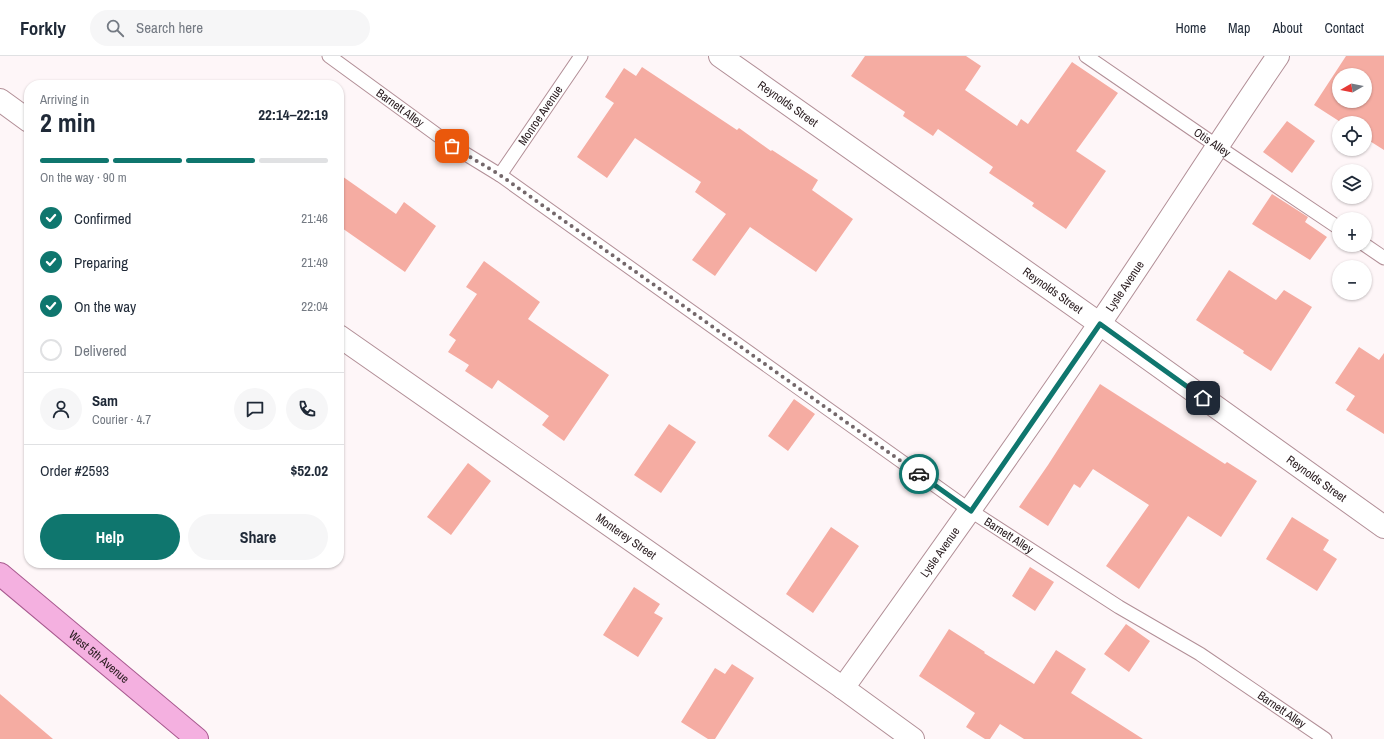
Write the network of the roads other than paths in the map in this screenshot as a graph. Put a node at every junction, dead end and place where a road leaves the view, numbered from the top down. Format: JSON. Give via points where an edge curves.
{"nodes":[{"id":1,"x":329,"y":56,"type":"edge"},
{"id":2,"x":581,"y":56,"type":"edge"},
{"id":3,"x":720,"y":56,"type":"edge"},
{"id":4,"x":1086,"y":56,"type":"edge"},
{"id":5,"x":1278,"y":56,"type":"edge"},
{"id":6,"x":0,"y":100,"type":"edge"},
{"id":7,"x":24,"y":117,"type":"edge"},
{"id":8,"x":1217,"y":146,"type":"junction"},
{"id":9,"x":500,"y":175,"type":"junction"},
{"id":10,"x":1332,"y":223,"type":"edge"},
{"id":11,"x":1372,"y":250,"type":"edge"},
{"id":12,"x":1384,"y":258,"type":"edge"},
{"id":13,"x":1100,"y":324,"type":"junction"},
{"id":14,"x":344,"y":339,"type":"edge"},
{"id":15,"x":971,"y":511,"type":"junction"},
{"id":16,"x":1384,"y":527,"type":"edge"},
{"id":17,"x":0,"y":574,"type":"edge"},
{"id":18,"x":843,"y":688,"type":"junction"},
{"id":19,"x":197,"y":739,"type":"edge"},
{"id":20,"x":913,"y":739,"type":"edge"},
{"id":21,"x":1325,"y":739,"type":"edge"}],
"edges":[{"from":1,"to":9,"type":"lane","name":"Barnett Alley","via":[[452,146]]},
{"from":2,"to":9,"type":"lane","name":"Monroe Avenue"},
{"from":3,"to":13,"type":"street","name":"Reynolds Street"},
{"from":4,"to":8,"type":"lane","name":"Otis Alley"},
{"from":5,"to":8,"type":"street","name":"Lysle Avenue"},
{"from":6,"to":7,"type":"street"},
{"from":8,"to":10,"type":"lane","name":"Otis Alley"},
{"from":8,"to":13,"type":"street","name":"Lysle Avenue"},
{"from":9,"to":15,"type":"lane","name":"Barnett Alley"},
{"from":11,"to":12,"type":"lane"},
{"from":13,"to":15,"type":"street","name":"Lysle Avenue"},
{"from":13,"to":16,"type":"street","name":"Reynolds Street"},
{"from":14,"to":18,"type":"street","name":"Monterey Street"},
{"from":15,"to":18,"type":"street","name":"Lysle Avenue"},
{"from":15,"to":21,"type":"lane","name":"Barnett Alley","via":[[1119,607],[1200,654]]},
{"from":17,"to":19,"type":"main road","name":"West 5th Avenue"},
{"from":18,"to":20,"type":"street","name":"Monterey Street"}]}
